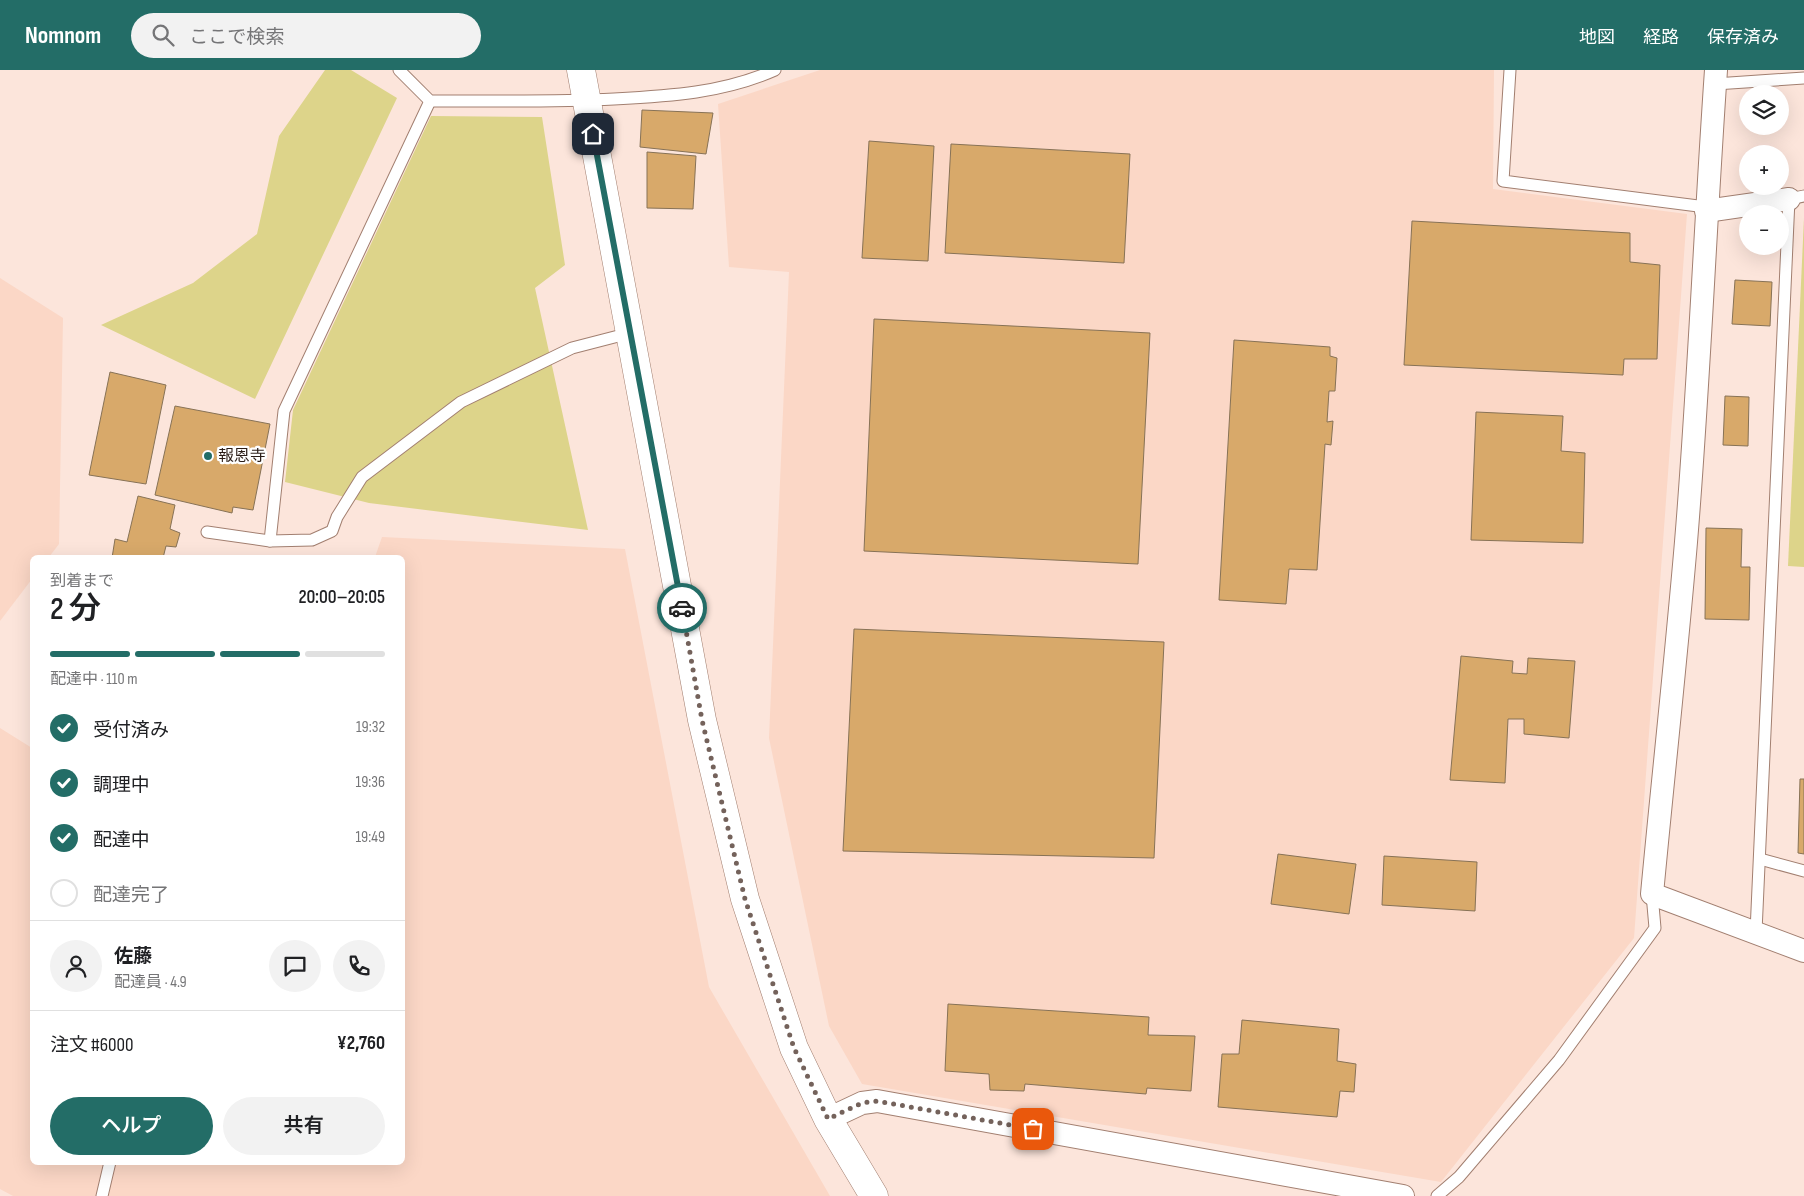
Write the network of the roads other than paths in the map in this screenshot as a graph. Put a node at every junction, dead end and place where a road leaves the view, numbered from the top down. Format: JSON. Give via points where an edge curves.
{"nodes":[{"id":1,"x":399,"y":70,"type":"edge"},
{"id":2,"x":581,"y":70,"type":"edge"},
{"id":3,"x":775,"y":70,"type":"edge"},
{"id":4,"x":1510,"y":70,"type":"edge"},
{"id":5,"x":1715,"y":77,"type":"edge"},
{"id":6,"x":1804,"y":78,"type":"edge"},
{"id":7,"x":430,"y":101,"type":"junction"},
{"id":8,"x":587,"y":101,"type":"junction"},
{"id":9,"x":1796,"y":198,"type":"edge"},
{"id":10,"x":1706,"y":209,"type":"junction"},
{"id":11,"x":630,"y":333,"type":"junction"},
{"id":12,"x":207,"y":532,"type":"dead end"},
{"id":13,"x":270,"y":540,"type":"junction"},
{"id":14,"x":1760,"y":859,"type":"junction"},
{"id":15,"x":1804,"y":870,"type":"edge"},
{"id":16,"x":1652,"y":894,"type":"junction"},
{"id":17,"x":1756,"y":932,"type":"junction"},
{"id":18,"x":1804,"y":951,"type":"edge"},
{"id":19,"x":828,"y":1119,"type":"junction"},
{"id":20,"x":109,"y":1165,"type":"edge"},
{"id":21,"x":102,"y":1196,"type":"edge"},
{"id":22,"x":874,"y":1196,"type":"edge"},
{"id":23,"x":1403,"y":1196,"type":"edge"},
{"id":24,"x":1437,"y":1196,"type":"edge"}],
"edges":[{"from":1,"to":7,"type":"lane"},
{"from":2,"to":8,"type":"main road"},
{"from":3,"to":8,"type":"lane","via":[[705,92]]},
{"from":4,"to":10,"type":"lane","via":[[1503,181]]},
{"from":5,"to":6,"type":"lane"},
{"from":5,"to":10,"type":"street"},
{"from":7,"to":8,"type":"lane"},
{"from":7,"to":13,"type":"lane","via":[[284,411]]},
{"from":8,"to":11,"type":"main road"},
{"from":9,"to":10,"type":"street"},
{"from":9,"to":14,"type":"lane"},
{"from":10,"to":16,"type":"street","via":[[1686,542]]},
{"from":11,"to":13,"type":"lane","via":[[572,348],[461,402],[362,477],[332,531],[312,540]]},
{"from":11,"to":19,"type":"main road","via":[[702,720],[745,899],[794,1048]]},
{"from":12,"to":13,"type":"lane"},
{"from":14,"to":15,"type":"lane"},
{"from":14,"to":17,"type":"lane"},
{"from":16,"to":17,"type":"street"},
{"from":16,"to":24,"type":"lane","via":[[1655,928],[1559,1060],[1459,1177]]},
{"from":17,"to":18,"type":"street"},
{"from":19,"to":22,"type":"main road"},
{"from":19,"to":23,"type":"street","via":[[862,1103],[877,1101]]},
{"from":20,"to":21,"type":"lane"}]}
